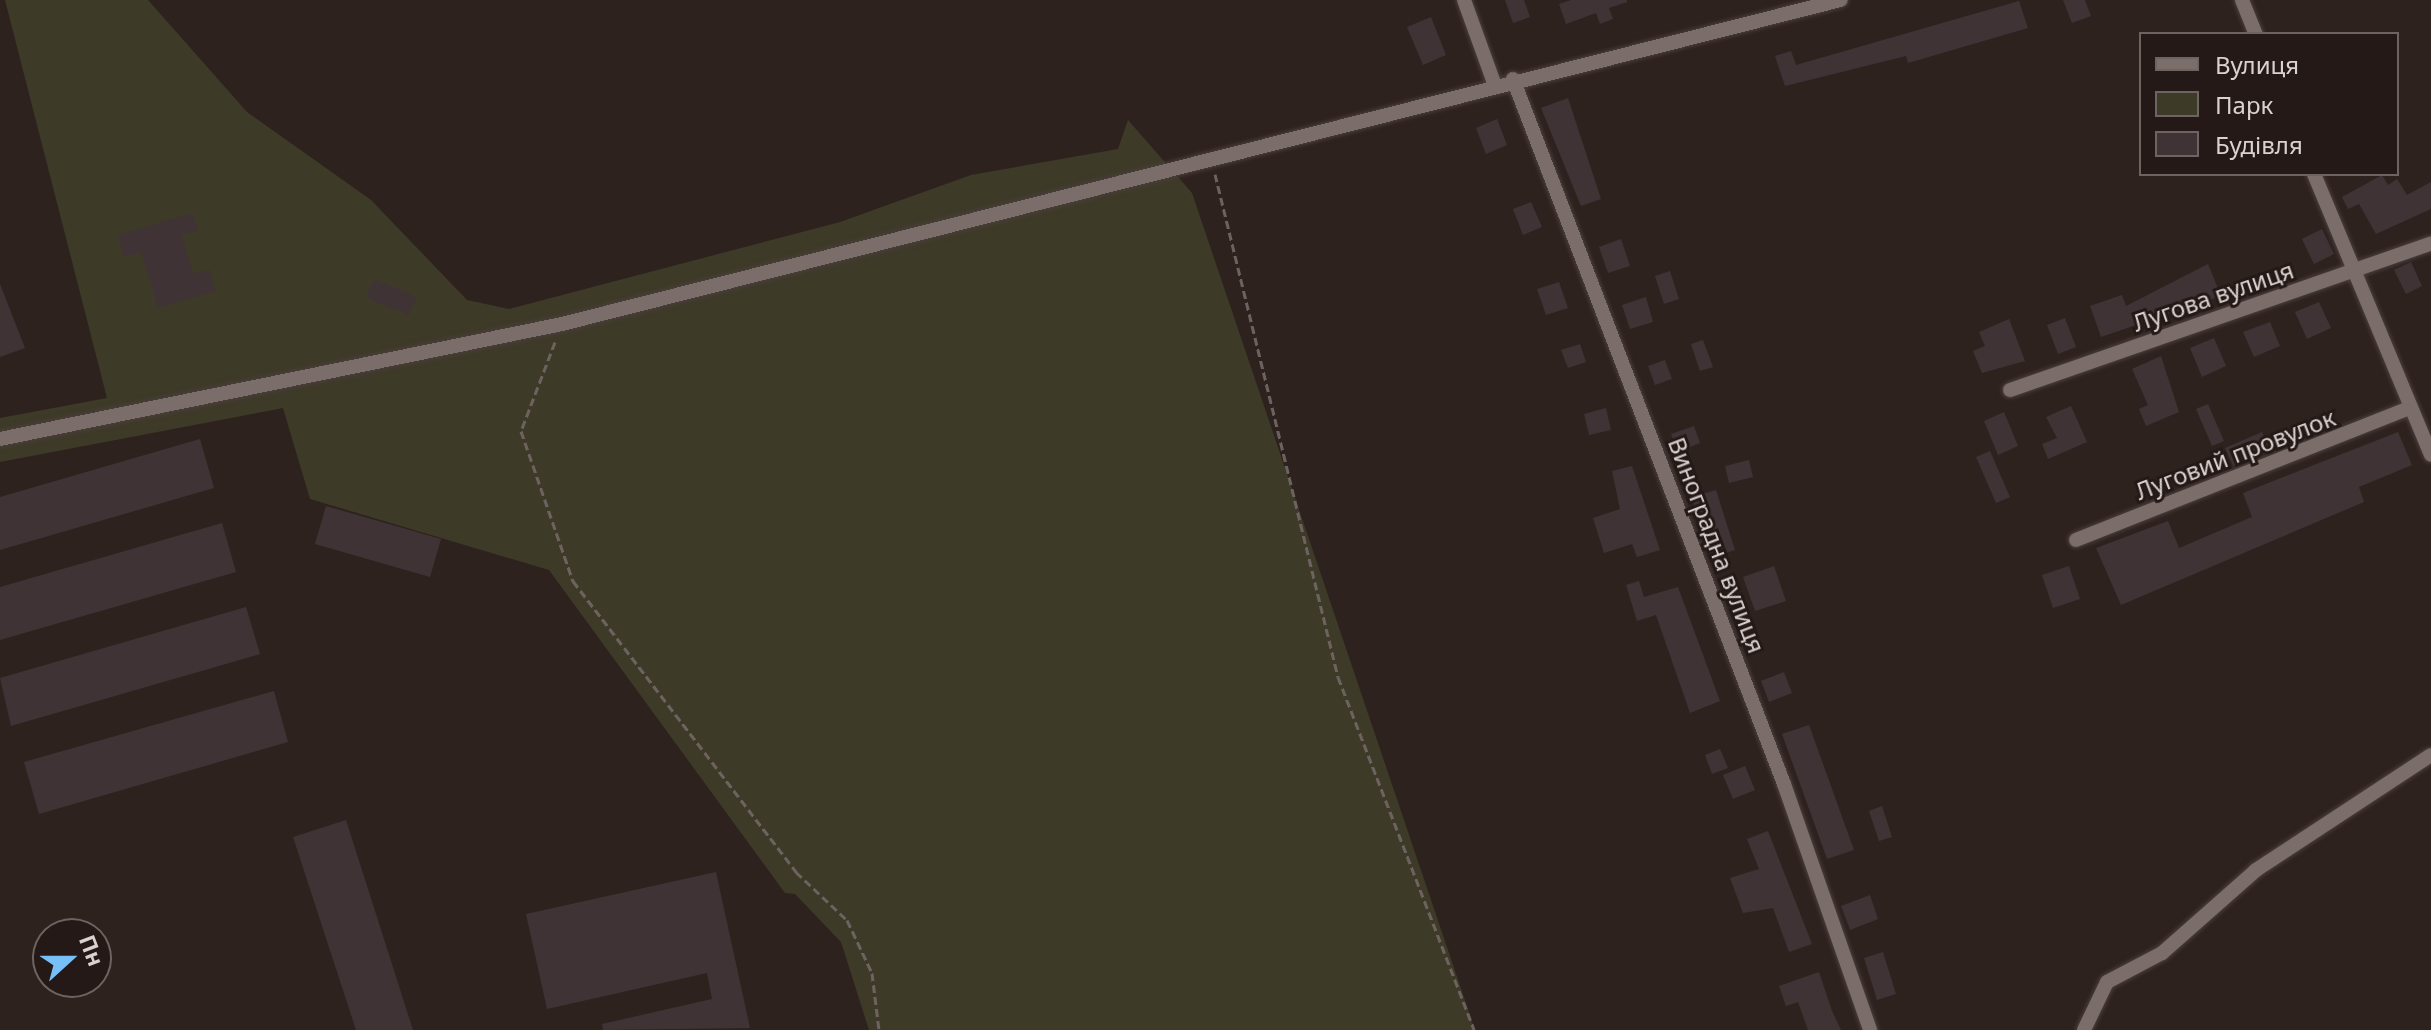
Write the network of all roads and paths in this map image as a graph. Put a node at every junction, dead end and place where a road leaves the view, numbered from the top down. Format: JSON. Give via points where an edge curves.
{"nodes":[{"id":1,"x":1464,"y":0,"type":"edge"},
{"id":2,"x":1841,"y":0,"type":"edge"},
{"id":3,"x":2242,"y":0,"type":"edge"},
{"id":4,"x":2255,"y":32,"type":"edge"},
{"id":5,"x":1513,"y":79,"type":"junction"},
{"id":6,"x":1494,"y":83,"type":"junction"},
{"id":7,"x":1211,"y":158,"type":"junction"},
{"id":8,"x":2315,"y":176,"type":"edge"},
{"id":9,"x":2431,"y":243,"type":"edge"},
{"id":10,"x":2354,"y":270,"type":"junction"},
{"id":11,"x":562,"y":324,"type":"junction"},
{"id":12,"x":2010,"y":390,"type":"dead end"},
{"id":13,"x":2410,"y":408,"type":"junction"},
{"id":14,"x":0,"y":439,"type":"edge"},
{"id":15,"x":2431,"y":455,"type":"edge"},
{"id":16,"x":2076,"y":540,"type":"dead end"},
{"id":17,"x":2431,"y":755,"type":"edge"},
{"id":18,"x":879,"y":1030,"type":"edge"},
{"id":19,"x":1474,"y":1030,"type":"edge"},
{"id":20,"x":1870,"y":1030,"type":"edge"},
{"id":21,"x":2084,"y":1030,"type":"edge"}],
"edges":[{"from":1,"to":6,"type":"street"},
{"from":2,"to":5,"type":"street"},
{"from":3,"to":4,"type":"street"},
{"from":5,"to":6,"type":"street"},
{"from":5,"to":20,"type":"street","name":"Виноградна вулиця","via":[[1784,784]]},
{"from":6,"to":7,"type":"street"},
{"from":7,"to":11,"type":"street"},
{"from":7,"to":19,"type":"path","via":[[1338,677]]},
{"from":8,"to":10,"type":"street"},
{"from":9,"to":10,"type":"street","name":"Лугова вулиця"},
{"from":10,"to":12,"type":"street","name":"Лугова вулиця"},
{"from":10,"to":13,"type":"street"},
{"from":11,"to":14,"type":"street"},
{"from":11,"to":18,"type":"path","via":[[521,431],[573,581],[796,872],[847,920],[872,973]]},
{"from":13,"to":15,"type":"street"},
{"from":13,"to":16,"type":"street","name":"Луговий провулок"},
{"from":17,"to":21,"type":"street","via":[[2256,870],[2162,953],[2107,982]]}]}
